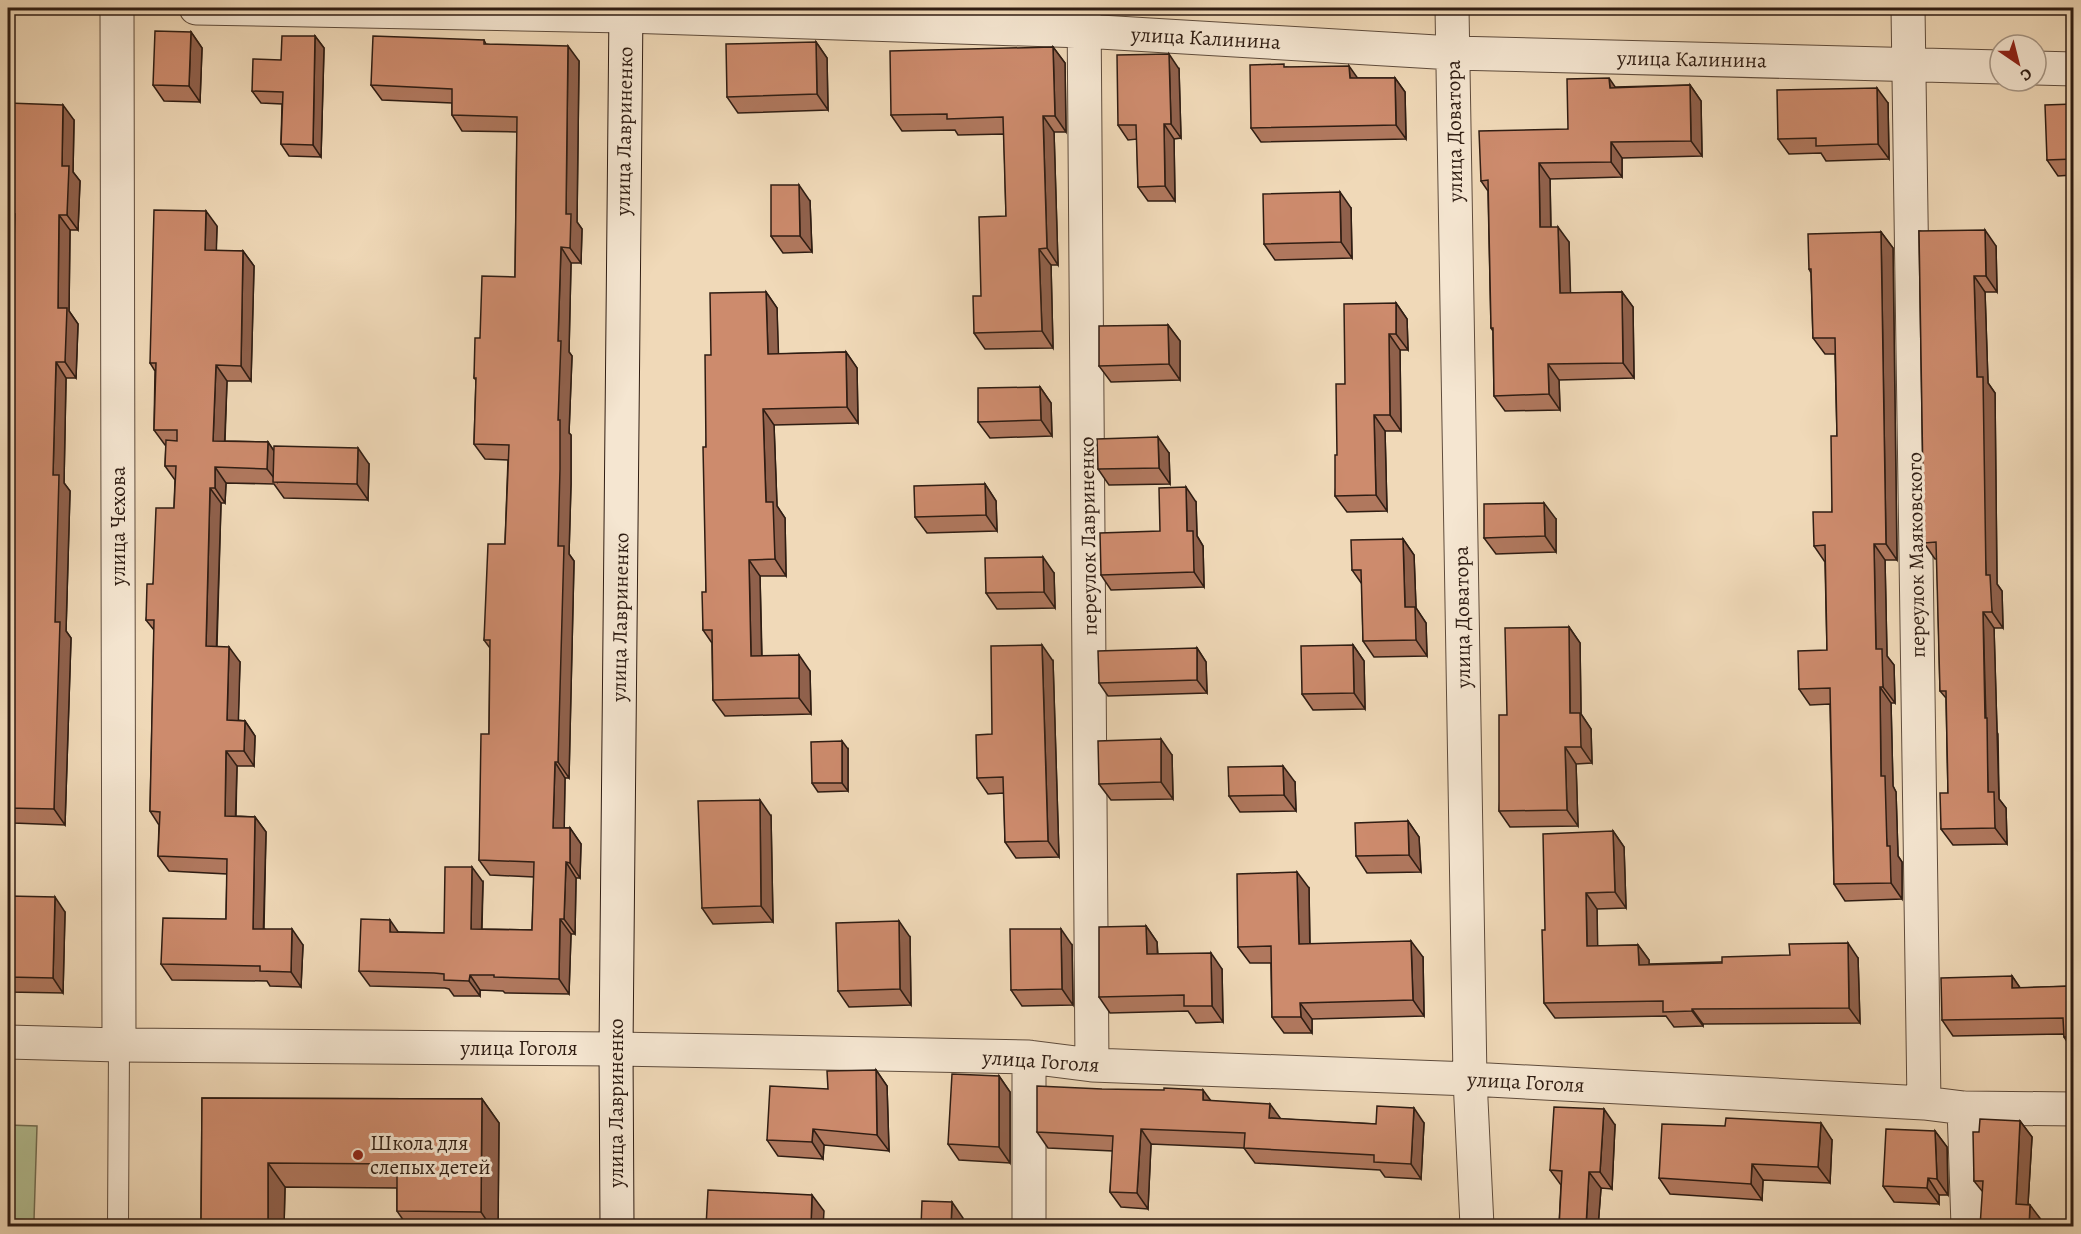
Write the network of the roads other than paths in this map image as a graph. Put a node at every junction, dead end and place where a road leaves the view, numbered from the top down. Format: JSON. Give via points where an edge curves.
{"nodes":[{"id":1,"x":117,"y":8,"type":"edge"},
{"id":2,"x":196,"y":8,"type":"edge"},
{"id":3,"x":1452,"y":8,"type":"edge"},
{"id":4,"x":1908,"y":8,"type":"edge"},
{"id":5,"x":626,"y":12,"type":"edge"},
{"id":6,"x":1084,"y":19,"type":"edge"},
{"id":7,"x":1453,"y":53,"type":"junction"},
{"id":8,"x":1908,"y":64,"type":"junction"},
{"id":9,"x":1988,"y":67,"type":"edge"},
{"id":10,"x":2048,"y":68,"type":"edge"},
{"id":11,"x":2073,"y":69,"type":"edge"},
{"id":12,"x":8,"y":1042,"type":"edge"},
{"id":13,"x":119,"y":1046,"type":"junction"},
{"id":14,"x":616,"y":1049,"type":"junction"},
{"id":15,"x":1029,"y":1057,"type":"junction"},
{"id":16,"x":1092,"y":1065,"type":"junction"},
{"id":17,"x":1470,"y":1079,"type":"junction"},
{"id":18,"x":1924,"y":1103,"type":"junction"},
{"id":19,"x":1964,"y":1108,"type":"junction"},
{"id":20,"x":2073,"y":1110,"type":"edge"},
{"id":21,"x":118,"y":1227,"type":"edge"},
{"id":22,"x":617,"y":1227,"type":"edge"},
{"id":23,"x":1029,"y":1227,"type":"edge"},
{"id":24,"x":1477,"y":1227,"type":"edge"},
{"id":25,"x":1968,"y":1227,"type":"edge"}],
"edges":[{"from":1,"to":13,"type":"street","name":"улица Чехова"},
{"from":2,"to":5,"type":"street","name":"улица Калинина"},
{"from":3,"to":7,"type":"street","name":"улица Доватора"},
{"from":4,"to":8,"type":"street","name":"переулок Маяковского"},
{"from":5,"to":6,"type":"street","name":"улица Калинина"},
{"from":5,"to":14,"type":"street","name":"улица Лавриненко"},
{"from":6,"to":7,"type":"street","name":"улица Калинина"},
{"from":6,"to":16,"type":"street","name":"переулок Лавриненко"},
{"from":7,"to":8,"type":"street","name":"улица Калинина"},
{"from":7,"to":17,"type":"street","name":"улица Доватора"},
{"from":8,"to":9,"type":"street","name":"улица Калинина"},
{"from":8,"to":18,"type":"street","name":"переулок Маяковского"},
{"from":10,"to":11,"type":"street"},
{"from":12,"to":13,"type":"street","name":"улица Гоголя"},
{"from":13,"to":14,"type":"street","name":"улица Гоголя"},
{"from":13,"to":21,"type":"lane"},
{"from":14,"to":15,"type":"street","name":"улица Гоголя"},
{"from":14,"to":22,"type":"street","name":"улица Лавриненко"},
{"from":15,"to":16,"type":"street","name":"улица Гоголя"},
{"from":15,"to":23,"type":"street"},
{"from":16,"to":17,"type":"street","name":"улица Гоголя"},
{"from":17,"to":18,"type":"street","name":"улица Гоголя"},
{"from":17,"to":24,"type":"street","name":"улица Доватора"},
{"from":18,"to":19,"type":"street","name":"улица Гоголя"},
{"from":19,"to":20,"type":"street","name":"улица Гоголя"},
{"from":19,"to":25,"type":"street"}]}
